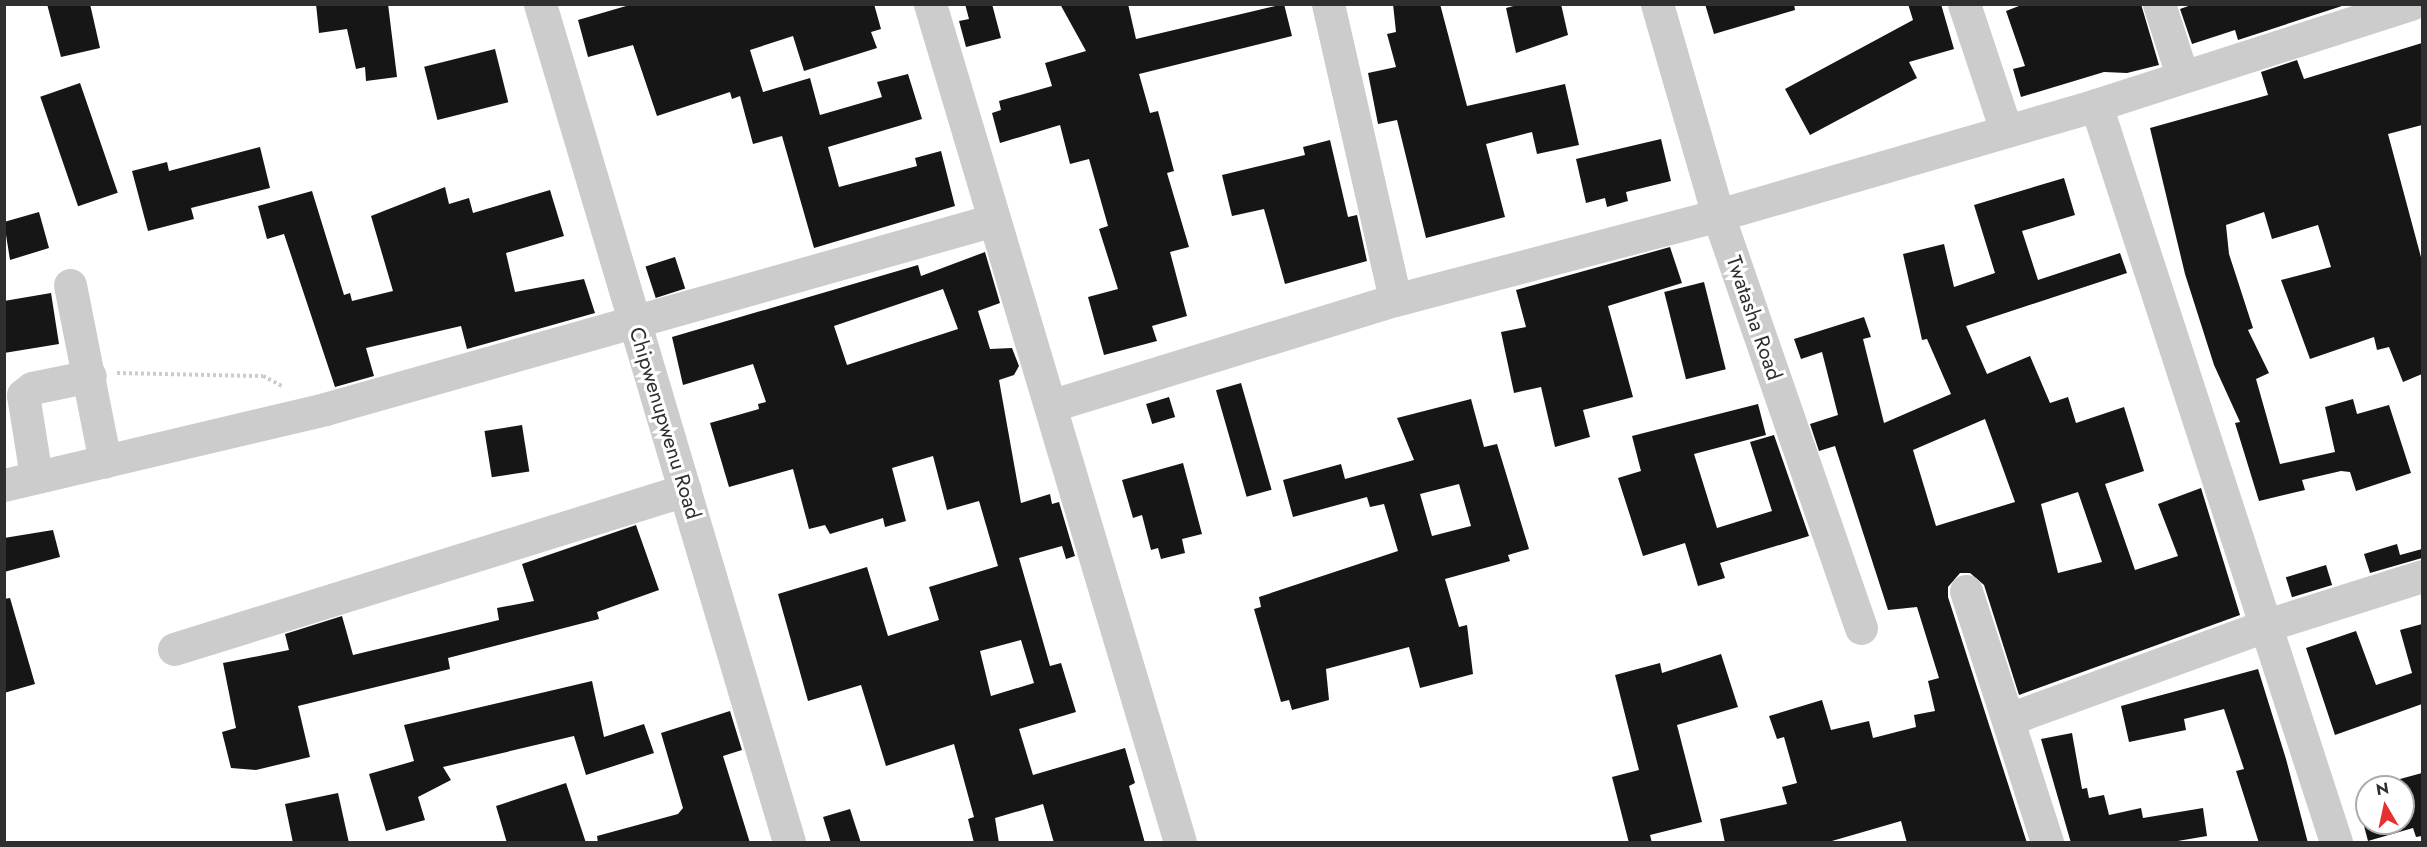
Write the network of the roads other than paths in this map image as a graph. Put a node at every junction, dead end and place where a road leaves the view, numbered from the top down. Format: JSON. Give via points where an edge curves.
{"nodes":[{"id":1,"x":540,"y":4,"type":"edge"},
{"id":2,"x":930,"y":4,"type":"edge"},
{"id":3,"x":1328,"y":4,"type":"edge"},
{"id":4,"x":1657,"y":4,"type":"edge"},
{"id":5,"x":1965,"y":4,"type":"edge"},
{"id":6,"x":2159,"y":4,"type":"edge"},
{"id":7,"x":2411,"y":4,"type":"edge"},
{"id":8,"x":2182,"y":75,"type":"junction"},
{"id":9,"x":2096,"y":105,"type":"junction"},
{"id":10,"x":2006,"y":130,"type":"junction"},
{"id":11,"x":1719,"y":215,"type":"junction"},
{"id":12,"x":994,"y":220,"type":"junction"},
{"id":13,"x":70,"y":285,"type":"dead end"},
{"id":14,"x":1395,"y":300,"type":"junction"},
{"id":15,"x":635,"y":322,"type":"junction"},
{"id":16,"x":90,"y":375,"type":"junction"},
{"id":17,"x":1053,"y":405,"type":"junction"},
{"id":18,"x":105,"y":462,"type":"junction"},
{"id":19,"x":36,"y":476,"type":"junction"},
{"id":20,"x":4,"y":485,"type":"edge"},
{"id":21,"x":685,"y":490,"type":"junction"},
{"id":22,"x":2422,"y":576,"type":"edge"},
{"id":23,"x":1966,"y":591,"type":"dead end"},
{"id":24,"x":2266,"y":626,"type":"junction"},
{"id":25,"x":1861,"y":628,"type":"dead end"},
{"id":26,"x":174,"y":649,"type":"dead end"},
{"id":27,"x":2009,"y":719,"type":"junction"},
{"id":28,"x":789,"y":843,"type":"edge"},
{"id":29,"x":1180,"y":843,"type":"edge"},
{"id":30,"x":2047,"y":843,"type":"edge"},
{"id":31,"x":2336,"y":843,"type":"edge"}],
"edges":[{"from":1,"to":15,"type":"street","name":"Chipwenupwenu Road"},
{"from":2,"to":12,"type":"street"},
{"from":3,"to":14,"type":"street"},
{"from":4,"to":11,"type":"street","name":"Twatasha Road"},
{"from":5,"to":10,"type":"street"},
{"from":6,"to":8,"type":"street"},
{"from":7,"to":8,"type":"street"},
{"from":8,"to":9,"type":"street"},
{"from":9,"to":10,"type":"street"},
{"from":9,"to":24,"type":"street"},
{"from":10,"to":11,"type":"street"},
{"from":11,"to":14,"type":"street"},
{"from":11,"to":25,"type":"street","name":"Twatasha Road"},
{"from":12,"to":15,"type":"street"},
{"from":12,"to":17,"type":"street"},
{"from":13,"to":16,"type":"street"},
{"from":14,"to":17,"type":"street"},
{"from":15,"to":18,"type":"street","via":[[325,409]]},
{"from":15,"to":21,"type":"street","name":"Chipwenupwenu Road"},
{"from":16,"to":18,"type":"street"},
{"from":16,"to":19,"type":"street","via":[[32,388],[23,395]]},
{"from":17,"to":29,"type":"street"},
{"from":18,"to":19,"type":"street"},
{"from":19,"to":20,"type":"street"},
{"from":21,"to":26,"type":"street"},
{"from":21,"to":28,"type":"street","name":"Chipwenupwenu Road"},
{"from":22,"to":24,"type":"street"},
{"from":23,"to":27,"type":"street"},
{"from":24,"to":27,"type":"street"},
{"from":24,"to":31,"type":"street"},
{"from":27,"to":30,"type":"street"}]}
